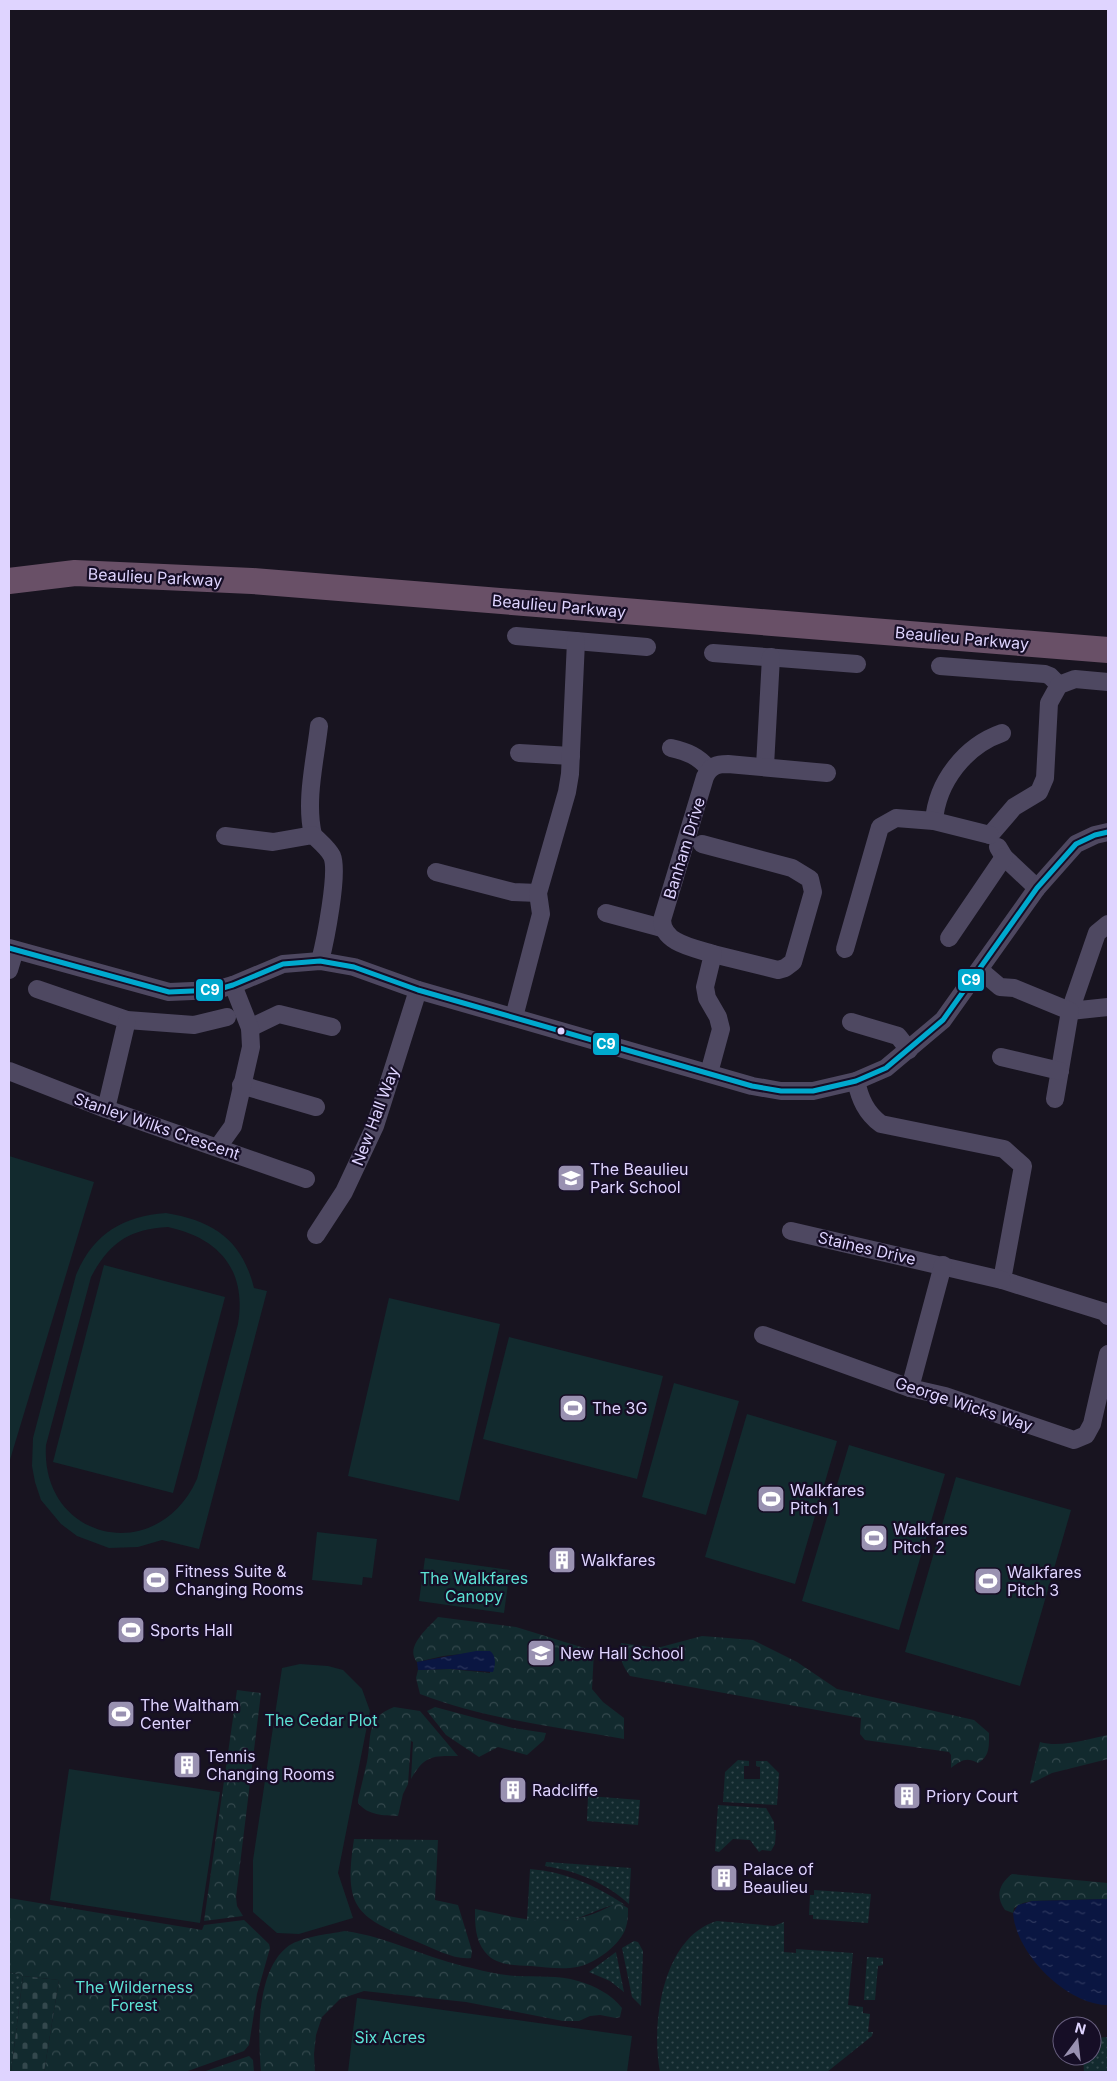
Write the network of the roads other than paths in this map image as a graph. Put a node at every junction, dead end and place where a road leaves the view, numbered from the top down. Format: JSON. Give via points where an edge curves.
{"nodes":[{"id":1,"x":9,"y":581,"type":"edge"},
{"id":2,"x":516,"y":636,"type":"dead end"},
{"id":3,"x":576,"y":641,"type":"junction"},
{"id":4,"x":647,"y":646,"type":"dead end"},
{"id":5,"x":1108,"y":650,"type":"edge"},
{"id":6,"x":714,"y":653,"type":"dead end"},
{"id":7,"x":771,"y":657,"type":"junction"},
{"id":8,"x":857,"y":664,"type":"dead end"},
{"id":9,"x":940,"y":666,"type":"dead end"},
{"id":10,"x":1108,"y":682,"type":"edge"},
{"id":11,"x":1059,"y":685,"type":"junction"},
{"id":12,"x":318,"y":726,"type":"dead end"},
{"id":13,"x":1002,"y":733,"type":"dead end"},
{"id":14,"x":671,"y":748,"type":"dead end"},
{"id":15,"x":519,"y":753,"type":"dead end"},
{"id":16,"x":571,"y":756,"type":"junction"},
{"id":17,"x":765,"y":766,"type":"junction"},
{"id":18,"x":709,"y":769,"type":"junction"},
{"id":19,"x":827,"y":773,"type":"dead end"},
{"id":20,"x":934,"y":821,"type":"junction"},
{"id":21,"x":1108,"y":832,"type":"edge"},
{"id":22,"x":314,"y":835,"type":"junction"},
{"id":23,"x":990,"y":835,"type":"junction"},
{"id":24,"x":225,"y":836,"type":"dead end"},
{"id":25,"x":702,"y":844,"type":"dead end"},
{"id":26,"x":1004,"y":857,"type":"junction"},
{"id":27,"x":436,"y":872,"type":"dead end"},
{"id":28,"x":1038,"y":888,"type":"junction"},
{"id":29,"x":538,"y":893,"type":"junction"},
{"id":30,"x":606,"y":913,"type":"dead end"},
{"id":31,"x":1108,"y":924,"type":"edge"},
{"id":32,"x":662,"y":928,"type":"junction"},
{"id":33,"x":949,"y":938,"type":"dead end"},
{"id":34,"x":846,"y":948,"type":"dead end"},
{"id":35,"x":12,"y":949,"type":"edge"},
{"id":36,"x":713,"y":954,"type":"junction"},
{"id":37,"x":320,"y":961,"type":"junction"},
{"id":38,"x":9,"y":970,"type":"edge"},
{"id":39,"x":980,"y":970,"type":"junction"},
{"id":40,"x":233,"y":985,"type":"junction"},
{"id":41,"x":37,"y":989,"type":"dead end"},
{"id":42,"x":418,"y":990,"type":"junction"},
{"id":43,"x":1108,"y":1007,"type":"edge"},
{"id":44,"x":1070,"y":1011,"type":"junction"},
{"id":45,"x":227,"y":1017,"type":"dead end"},
{"id":46,"x":514,"y":1017,"type":"junction"},
{"id":47,"x":127,"y":1020,"type":"junction"},
{"id":48,"x":851,"y":1022,"type":"dead end"},
{"id":49,"x":332,"y":1027,"type":"dead end"},
{"id":50,"x":250,"y":1028,"type":"junction"},
{"id":51,"x":909,"y":1050,"type":"junction"},
{"id":52,"x":1001,"y":1057,"type":"dead end"},
{"id":53,"x":9,"y":1071,"type":"edge"},
{"id":54,"x":1060,"y":1071,"type":"junction"},
{"id":55,"x":709,"y":1073,"type":"junction"},
{"id":56,"x":856,"y":1081,"type":"junction"},
{"id":57,"x":241,"y":1085,"type":"junction"},
{"id":58,"x":1055,"y":1099,"type":"dead end"},
{"id":59,"x":316,"y":1107,"type":"dead end"},
{"id":60,"x":106,"y":1109,"type":"junction"},
{"id":61,"x":218,"y":1147,"type":"junction"},
{"id":62,"x":306,"y":1179,"type":"dead end"},
{"id":63,"x":791,"y":1232,"type":"dead end"},
{"id":64,"x":316,"y":1235,"type":"dead end"},
{"id":65,"x":944,"y":1265,"type":"junction"},
{"id":66,"x":1002,"y":1280,"type":"junction"},
{"id":67,"x":1107,"y":1312,"type":"edge"},
{"id":68,"x":763,"y":1335,"type":"dead end"},
{"id":69,"x":1108,"y":1354,"type":"edge"},
{"id":70,"x":910,"y":1388,"type":"junction"}],
"edges":[{"from":1,"to":5,"type":"highway","name":"Beaulieu Parkway","via":[[74,573],[252,582]]},
{"from":2,"to":3,"type":"street"},
{"from":3,"to":4,"type":"street"},
{"from":3,"to":16,"type":"street"},
{"from":6,"to":7,"type":"street"},
{"from":7,"to":8,"type":"street"},
{"from":7,"to":17,"type":"street"},
{"from":9,"to":11,"type":"street","via":[[1045,674]]},
{"from":10,"to":11,"type":"street","via":[[1075,679]]},
{"from":11,"to":23,"type":"street","via":[[1049,703],[1045,778],[1039,792],[1014,807]]},
{"from":12,"to":22,"type":"street","via":[[311,794],[310,822]]},
{"from":13,"to":20,"type":"street","via":[[987,738],[971,750],[946,780],[935,808]]},
{"from":14,"to":18,"type":"street","via":[[689,752]]},
{"from":15,"to":16,"type":"street"},
{"from":16,"to":29,"type":"street","via":[[567,792]]},
{"from":17,"to":18,"type":"street","via":[[719,764]]},
{"from":17,"to":19,"type":"street"},
{"from":18,"to":32,"type":"street","name":"Banham Drive"},
{"from":20,"to":23,"type":"street"},
{"from":20,"to":34,"type":"street","via":[[896,818],[880,827]]},
{"from":21,"to":28,"type":"street","via":[[1076,844]]},
{"from":22,"to":24,"type":"street","via":[[273,842]]},
{"from":22,"to":37,"type":"street","via":[[332,857],[333,879]]},
{"from":23,"to":26,"type":"street"},
{"from":25,"to":36,"type":"street","via":[[792,868],[810,878],[813,892],[793,962],[785,968],[778,970]]},
{"from":26,"to":28,"type":"street"},
{"from":26,"to":33,"type":"street"},
{"from":27,"to":29,"type":"street","via":[[513,892]]},
{"from":28,"to":39,"type":"street"},
{"from":29,"to":46,"type":"street","via":[[541,914]]},
{"from":30,"to":32,"type":"street"},
{"from":31,"to":44,"type":"street","via":[[1098,933]]},
{"from":32,"to":36,"type":"street","via":[[673,940]]},
{"from":35,"to":38,"type":"street"},
{"from":35,"to":40,"type":"street","via":[[169,992],[216,990]]},
{"from":36,"to":55,"type":"street","via":[[705,987],[721,1029]]},
{"from":37,"to":40,"type":"street","via":[[282,964]]},
{"from":37,"to":42,"type":"street","via":[[354,968]]},
{"from":39,"to":44,"type":"street","via":[[1000,986],[1014,988]]},
{"from":39,"to":51,"type":"street","via":[[943,1020]]},
{"from":40,"to":50,"type":"street"},
{"from":41,"to":47,"type":"street"},
{"from":42,"to":46,"type":"street"},
{"from":42,"to":64,"type":"street","name":"New Hall Way","via":[[375,1126],[344,1192]]},
{"from":43,"to":44,"type":"street"},
{"from":44,"to":54,"type":"street"},
{"from":45,"to":47,"type":"street","via":[[194,1025]]},
{"from":46,"to":55,"type":"street"},
{"from":47,"to":60,"type":"street"},
{"from":48,"to":51,"type":"street","via":[[898,1036]]},
{"from":49,"to":50,"type":"street","via":[[279,1014]]},
{"from":50,"to":57,"type":"street","via":[[251,1046]]},
{"from":51,"to":56,"type":"street","via":[[886,1068]]},
{"from":52,"to":54,"type":"street"},
{"from":53,"to":60,"type":"street","name":"Stanley Wilks Crescent"},
{"from":54,"to":58,"type":"street"},
{"from":55,"to":56,"type":"street","via":[[781,1091],[813,1091]]},
{"from":56,"to":66,"type":"street","via":[[863,1104],[881,1124],[1004,1149],[1023,1166]]},
{"from":57,"to":59,"type":"street"},
{"from":57,"to":61,"type":"street","via":[[233,1126]]},
{"from":60,"to":61,"type":"street","name":"Stanley Wilks Crescent"},
{"from":61,"to":62,"type":"street","name":"Stanley Wilks Crescent"},
{"from":63,"to":65,"type":"street","name":"Staines Drive"},
{"from":65,"to":66,"type":"street","name":"Staines Drive"},
{"from":65,"to":70,"type":"street"},
{"from":66,"to":67,"type":"street"},
{"from":68,"to":70,"type":"street","name":"George Wicks Way"},
{"from":69,"to":70,"type":"street","name":"George Wicks Way","via":[[1092,1424],[1086,1435],[1074,1440],[945,1396]]}]}
